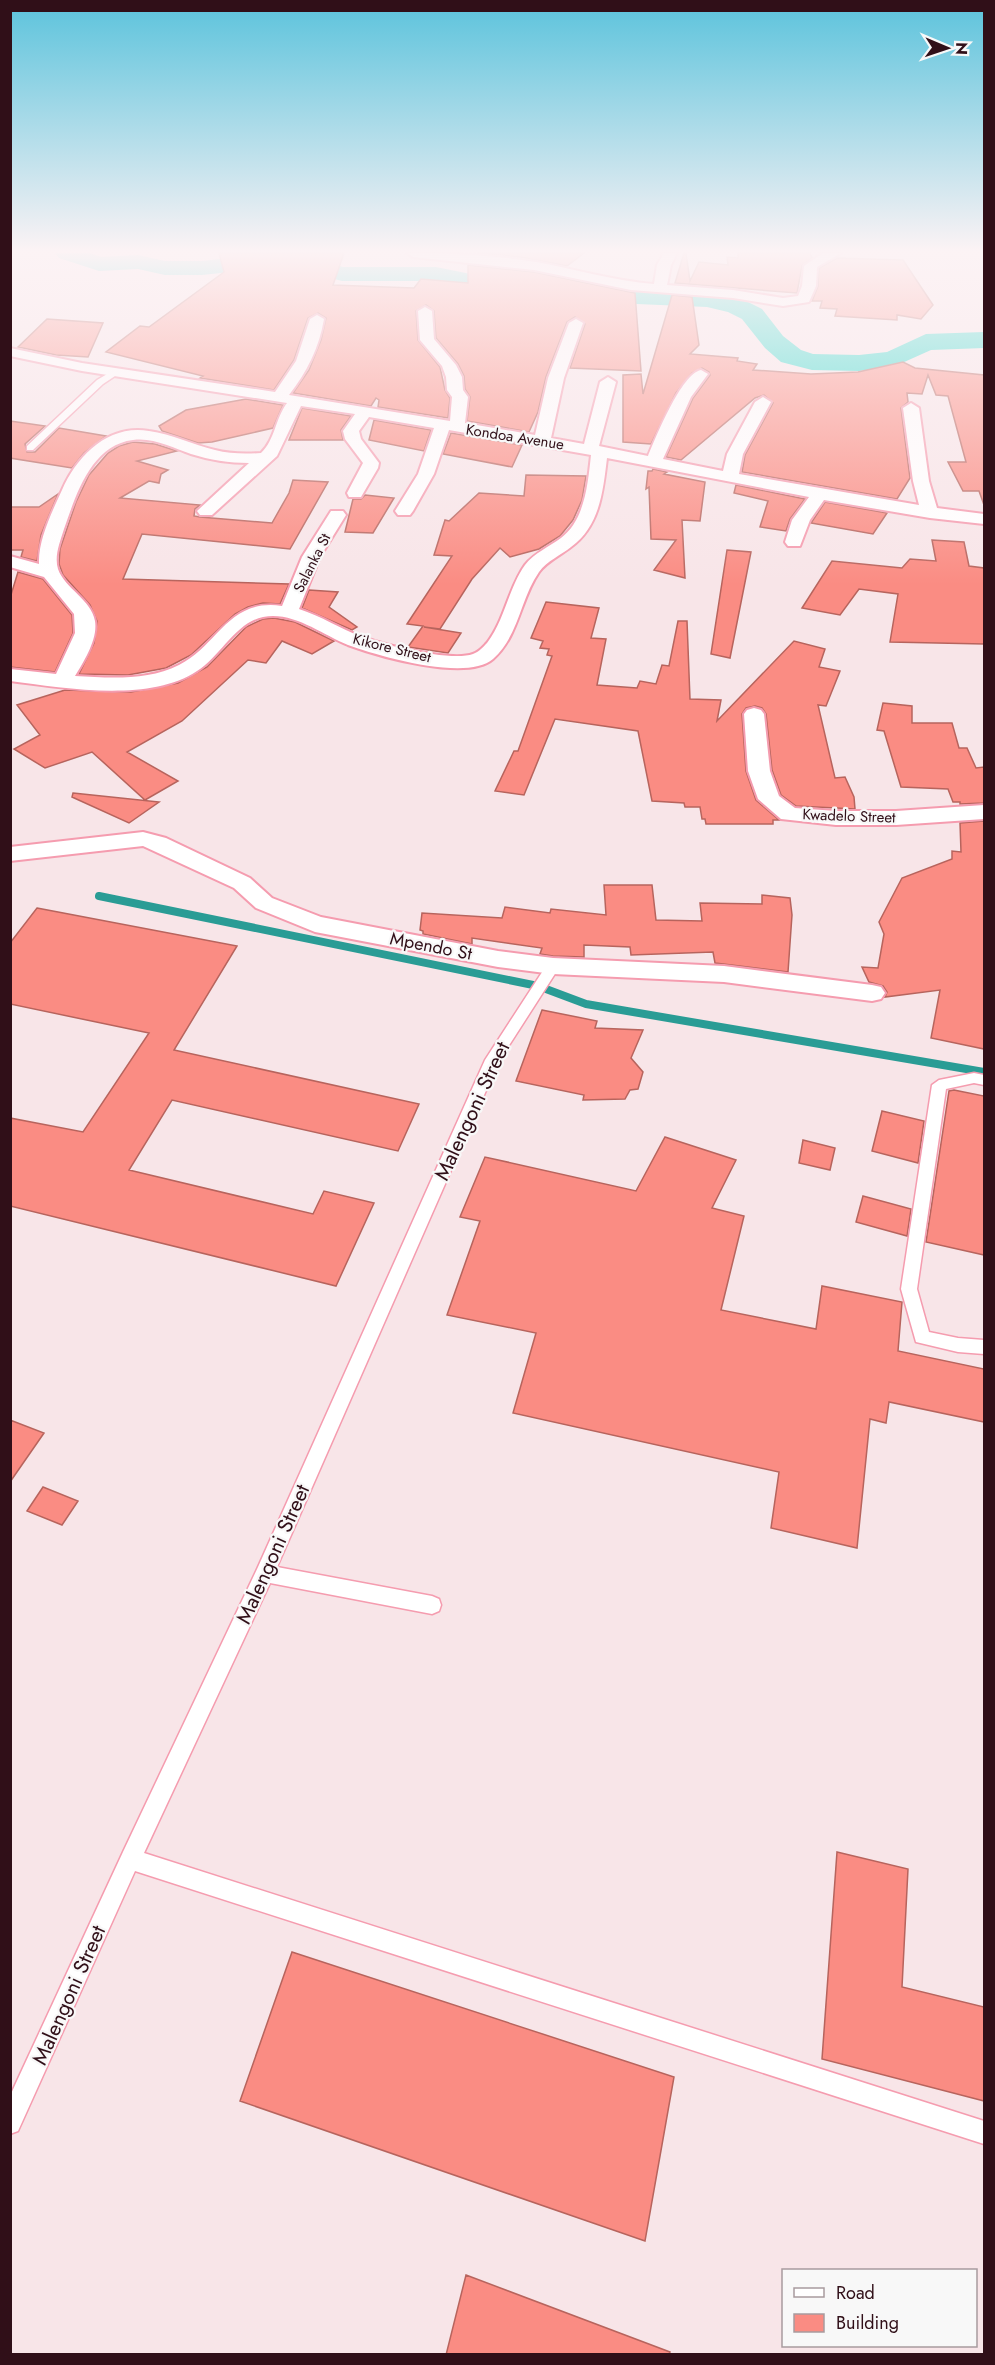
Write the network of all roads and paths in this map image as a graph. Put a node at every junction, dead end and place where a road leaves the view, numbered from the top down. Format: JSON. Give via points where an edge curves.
{"nodes":[{"id":1,"x":71,"y":363,"type":"edge"},
{"id":2,"x":303,"y":363,"type":"edge"},
{"id":3,"x":448,"y":363,"type":"edge"},
{"id":4,"x":561,"y":363,"type":"edge"},
{"id":5,"x":117,"y":372,"type":"junction"},
{"id":6,"x":700,"y":374,"type":"dead end"},
{"id":7,"x":608,"y":382,"type":"dead end"},
{"id":8,"x":278,"y":398,"type":"junction"},
{"id":9,"x":297,"y":401,"type":"junction"},
{"id":10,"x":762,"y":402,"type":"dead end"},
{"id":11,"x":911,"y":408,"type":"dead end"},
{"id":12,"x":364,"y":413,"type":"junction"},
{"id":13,"x":450,"y":426,"type":"junction"},
{"id":14,"x":542,"y":441,"type":"junction"},
{"id":15,"x":30,"y":448,"type":"dead end"},
{"id":16,"x":594,"y":451,"type":"junction"},
{"id":17,"x":265,"y":458,"type":"junction"},
{"id":18,"x":654,"y":462,"type":"junction"},
{"id":19,"x":730,"y":475,"type":"junction"},
{"id":20,"x":355,"y":493,"type":"dead end"},
{"id":21,"x":820,"y":494,"type":"junction"},
{"id":22,"x":206,"y":511,"type":"dead end"},
{"id":23,"x":404,"y":511,"type":"dead end"},
{"id":24,"x":930,"y":513,"type":"junction"},
{"id":25,"x":337,"y":515,"type":"dead end"},
{"id":26,"x":984,"y":519,"type":"edge"},
{"id":27,"x":794,"y":542,"type":"dead end"},
{"id":28,"x":10,"y":561,"type":"edge"},
{"id":29,"x":50,"y":573,"type":"junction"},
{"id":30,"x":290,"y":612,"type":"junction"},
{"id":31,"x":10,"y":675,"type":"edge"},
{"id":32,"x":62,"y":681,"type":"junction"},
{"id":33,"x":754,"y":714,"type":"dead end"},
{"id":34,"x":984,"y":812,"type":"edge"},
{"id":35,"x":10,"y":854,"type":"edge"},
{"id":36,"x":553,"y":966,"type":"junction"},
{"id":37,"x":872,"y":993,"type":"dead end"},
{"id":38,"x":984,"y":1080,"type":"edge"},
{"id":39,"x":984,"y":1347,"type":"edge"},
{"id":40,"x":265,"y":1573,"type":"junction"},
{"id":41,"x":432,"y":1605,"type":"dead end"},
{"id":42,"x":130,"y":1859,"type":"junction"},
{"id":43,"x":10,"y":2123,"type":"edge"},
{"id":44,"x":984,"y":2133,"type":"edge"}],
"edges":[{"from":1,"to":5,"type":"street","name":"Kondoa Avenue"},
{"from":2,"to":8,"type":"street"},
{"from":3,"to":13,"type":"street","via":[[460,397],[460,414]]},
{"from":4,"to":14,"type":"street"},
{"from":5,"to":8,"type":"street","name":"Kondoa Avenue"},
{"from":5,"to":15,"type":"lane","via":[[100,382]]},
{"from":6,"to":18,"type":"street","via":[[684,396]]},
{"from":7,"to":16,"type":"street"},
{"from":8,"to":9,"type":"street","name":"Kondoa Avenue"},
{"from":9,"to":12,"type":"street","name":"Kondoa Avenue"},
{"from":9,"to":17,"type":"street","via":[[288,410],[276,447]]},
{"from":10,"to":19,"type":"street","via":[[735,454]]},
{"from":11,"to":24,"type":"street","via":[[921,481]]},
{"from":12,"to":13,"type":"street","name":"Kondoa Avenue"},
{"from":12,"to":20,"type":"street","via":[[351,431],[371,463]]},
{"from":13,"to":14,"type":"street","name":"Kondoa Avenue"},
{"from":13,"to":23,"type":"street"},
{"from":14,"to":16,"type":"street","name":"Kondoa Avenue"},
{"from":16,"to":18,"type":"street","name":"Kondoa Avenue"},
{"from":16,"to":30,"type":"street","name":"Kikore Street","via":[[597,468],[584,525],[533,567],[503,631],[480,660],[453,662],[394,652],[340,635]]},
{"from":17,"to":22,"type":"street"},
{"from":17,"to":29,"type":"street","via":[[222,457],[141,435],[113,441],[92,458],[70,487],[50,546]]},
{"from":18,"to":19,"type":"street","name":"Kondoa Avenue"},
{"from":19,"to":21,"type":"street","name":"Kondoa Avenue"},
{"from":21,"to":24,"type":"street","name":"Kondoa Avenue"},
{"from":21,"to":27,"type":"street","via":[[801,520]]},
{"from":24,"to":26,"type":"street","name":"Kondoa Avenue"},
{"from":25,"to":30,"type":"street","name":"Salanka St","via":[[311,557]]},
{"from":28,"to":29,"type":"street"},
{"from":29,"to":32,"type":"street","via":[[86,619],[76,656]]},
{"from":30,"to":32,"type":"street","name":"Kikore Street","via":[[248,614],[196,663],[165,678],[126,683]]},
{"from":31,"to":32,"type":"street","name":"Kikore Street"},
{"from":33,"to":34,"type":"street","name":"Kwadelo Street","via":[[759,771],[770,799],[789,814],[896,818]]},
{"from":35,"to":36,"type":"street","name":"Mpendo St","via":[[143,839],[242,883],[264,903],[315,924]]},
{"from":36,"to":37,"type":"street","name":"Mpendo St","via":[[724,974]]},
{"from":36,"to":40,"type":"lane","name":"Malengoni Street","via":[[492,1060]]},
{"from":38,"to":39,"type":"lane","via":[[974,1078],[939,1085],[909,1289],[922,1337]]},
{"from":40,"to":41,"type":"lane"},
{"from":40,"to":42,"type":"lane","name":"Malengoni Street"},
{"from":42,"to":43,"type":"lane","name":"Malengoni Street"},
{"from":42,"to":44,"type":"lane"}]}
